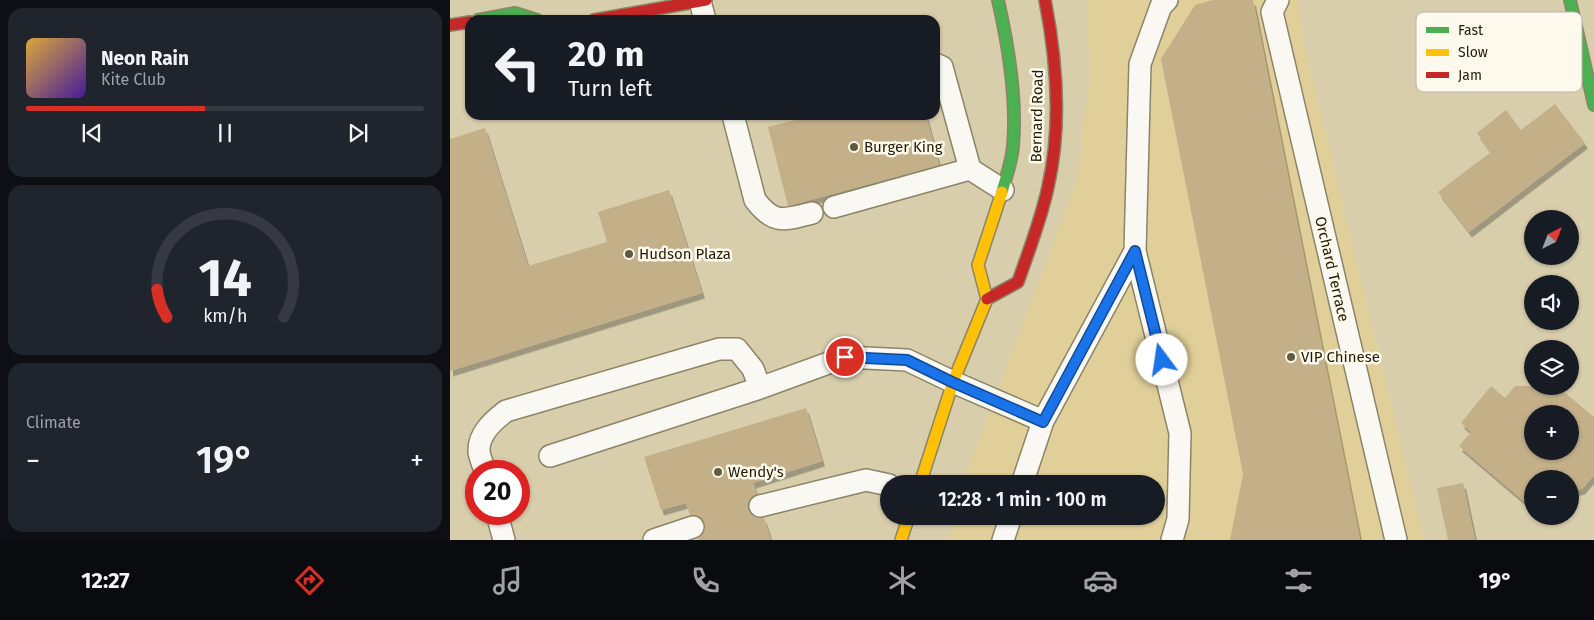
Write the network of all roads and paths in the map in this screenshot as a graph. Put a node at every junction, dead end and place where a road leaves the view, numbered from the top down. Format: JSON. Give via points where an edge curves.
{"nodes":[{"id":1,"x":998,"y":0,"type":"edge"},
{"id":2,"x":1045,"y":0,"type":"edge"},
{"id":3,"x":1167,"y":0,"type":"edge"},
{"id":4,"x":1278,"y":0,"type":"edge"},
{"id":5,"x":526,"y":4,"type":"dead end"},
{"id":6,"x":704,"y":7,"type":"edge"},
{"id":7,"x":515,"y":13,"type":"junction"},
{"id":8,"x":504,"y":15,"type":"edge"},
{"id":9,"x":521,"y":15,"type":"edge"},
{"id":10,"x":636,"y":15,"type":"edge"},
{"id":11,"x":465,"y":23,"type":"edge"},
{"id":12,"x":450,"y":25,"type":"edge"},
{"id":13,"x":1582,"y":52,"type":"edge"},
{"id":14,"x":940,"y":66,"type":"edge"},
{"id":15,"x":1594,"y":105,"type":"edge"},
{"id":16,"x":734,"y":120,"type":"edge"},
{"id":17,"x":970,"y":169,"type":"junction"},
{"id":18,"x":1003,"y":190,"type":"junction"},
{"id":19,"x":834,"y":207,"type":"dead end"},
{"id":20,"x":812,"y":213,"type":"dead end"},
{"id":21,"x":1135,"y":251,"type":"junction"},
{"id":22,"x":986,"y":299,"type":"junction"},
{"id":23,"x":952,"y":382,"type":"junction"},
{"id":24,"x":760,"y":388,"type":"junction"},
{"id":25,"x":1043,"y":422,"type":"junction"},
{"id":26,"x":550,"y":456,"type":"dead end"},
{"id":27,"x":482,"y":460,"type":"edge"},
{"id":28,"x":923,"y":475,"type":"edge"},
{"id":29,"x":1025,"y":475,"type":"edge"},
{"id":30,"x":880,"y":483,"type":"edge"},
{"id":31,"x":760,"y":506,"type":"dead end"},
{"id":32,"x":500,"y":525,"type":"edge"},
{"id":33,"x":906,"y":525,"type":"edge"},
{"id":34,"x":1008,"y":525,"type":"edge"},
{"id":35,"x":693,"y":527,"type":"dead end"},
{"id":36,"x":504,"y":540,"type":"edge"},
{"id":37,"x":654,"y":540,"type":"edge"},
{"id":38,"x":900,"y":540,"type":"edge"},
{"id":39,"x":1003,"y":540,"type":"edge"},
{"id":40,"x":1172,"y":540,"type":"edge"},
{"id":41,"x":1396,"y":540,"type":"edge"}],
"edges":[{"from":1,"to":18,"type":"main road","name":"Bernard Road","via":[[1005,30],[1013,102],[1013,147]]},
{"from":2,"to":22,"type":"main road","name":"Bernard Road","via":[[1056,88],[1053,160],[1043,208],[1018,282]]},
{"from":3,"to":21,"type":"lane","via":[[1161,6],[1140,64]]},
{"from":4,"to":41,"type":"lane","name":"Orchard Terrace","via":[[1272,12]]},
{"from":5,"to":7,"type":"main road"},
{"from":6,"to":10,"type":"main road"},
{"from":7,"to":8,"type":"main road"},
{"from":7,"to":9,"type":"main road"},
{"from":11,"to":12,"type":"main road"},
{"from":13,"to":15,"type":"main road"},
{"from":14,"to":17,"type":"lane"},
{"from":16,"to":20,"type":"lane","via":[[755,200],[775,218],[785,220]]},
{"from":17,"to":18,"type":"lane"},
{"from":17,"to":19,"type":"lane"},
{"from":18,"to":22,"type":"main road","name":"Bernard Road","via":[[978,265]]},
{"from":21,"to":25,"type":"lane"},
{"from":21,"to":40,"type":"lane","via":[[1180,433],[1178,519]]},
{"from":22,"to":23,"type":"main road"},
{"from":23,"to":24,"type":"lane","via":[[907,360],[845,357]]},
{"from":23,"to":25,"type":"lane"},
{"from":23,"to":28,"type":"main road"},
{"from":24,"to":26,"type":"lane"},
{"from":24,"to":27,"type":"lane","via":[[752,368],[737,349],[719,349],[506,411],[492,422],[484,434],[479,452]]},
{"from":25,"to":29,"type":"lane"},
{"from":30,"to":31,"type":"lane","via":[[866,480]]},
{"from":32,"to":36,"type":"lane"},
{"from":33,"to":38,"type":"main road"},
{"from":34,"to":39,"type":"lane"},
{"from":35,"to":37,"type":"lane"}]}
